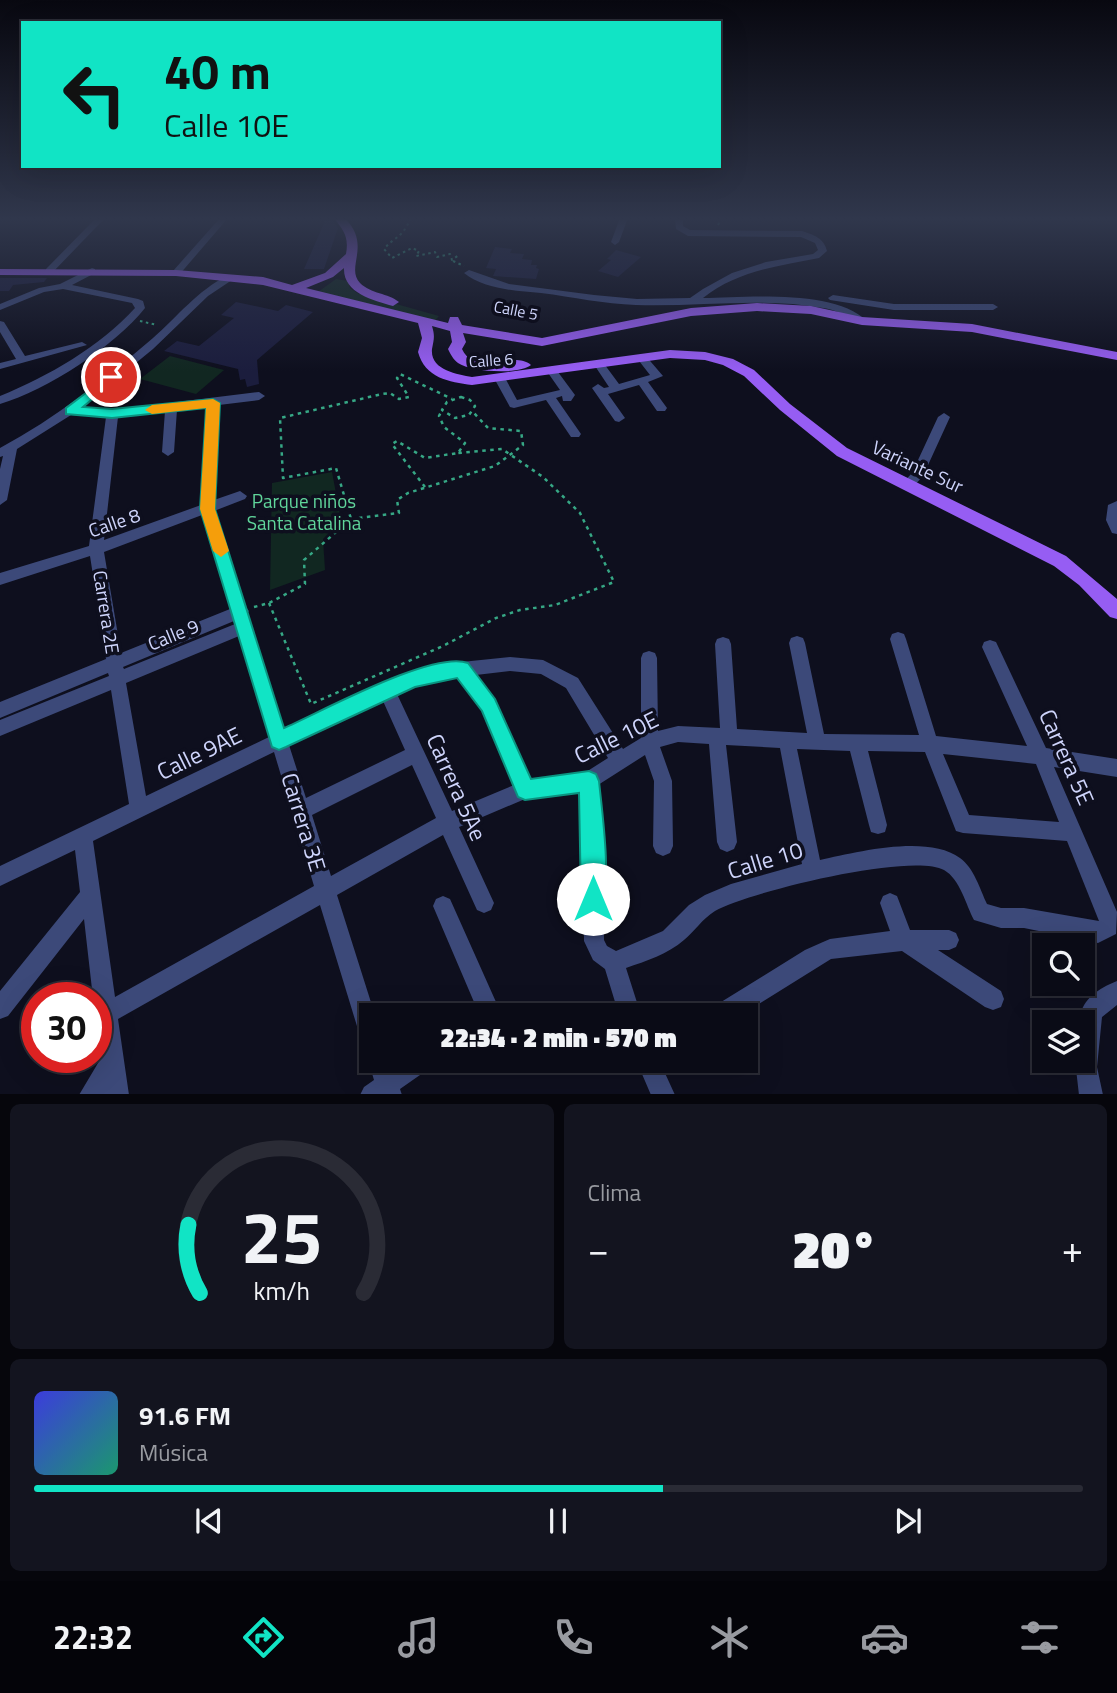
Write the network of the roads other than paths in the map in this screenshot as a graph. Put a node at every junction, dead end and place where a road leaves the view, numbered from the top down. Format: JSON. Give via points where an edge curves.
{"nodes":[{"id":1,"x":179,"y":269,"type":"edge"},
{"id":2,"x":336,"y":269,"type":"edge"},
{"id":3,"x":347,"y":269,"type":"edge"},
{"id":4,"x":752,"y":269,"type":"edge"},
{"id":5,"x":50,"y":271,"type":"joint"},
{"id":6,"x":92,"y":271,"type":"junction"},
{"id":7,"x":0,"y":272,"type":"edge"},
{"id":8,"x":176,"y":273,"type":"junction"},
{"id":9,"x":469,"y":273,"type":"dead end"},
{"id":10,"x":230,"y":278,"type":"junction"},
{"id":11,"x":62,"y":286,"type":"junction"},
{"id":12,"x":294,"y":288,"type":"junction"},
{"id":13,"x":693,"y":301,"type":"junction"},
{"id":14,"x":0,"y":306,"type":"edge"},
{"id":15,"x":993,"y":307,"type":"dead end"},
{"id":16,"x":424,"y":321,"type":"junction"},
{"id":17,"x":862,"y":321,"type":"junction"},
{"id":18,"x":0,"y":324,"type":"edge"},
{"id":19,"x":456,"y":328,"type":"junction"},
{"id":20,"x":582,"y":334,"type":"junction"},
{"id":21,"x":429,"y":338,"type":"junction"},
{"id":22,"x":82,"y":345,"type":"dead end"},
{"id":23,"x":705,"y":356,"type":"joint"},
{"id":24,"x":1117,"y":356,"type":"edge"},
{"id":25,"x":641,"y":357,"type":"junction"},
{"id":26,"x":22,"y":360,"type":"junction"},
{"id":27,"x":593,"y":364,"type":"junction"},
{"id":28,"x":0,"y":366,"type":"edge"},
{"id":29,"x":551,"y":370,"type":"junction"},
{"id":30,"x":500,"y":378,"type":"junction"},
{"id":31,"x":642,"y":382,"type":"junction"},
{"id":32,"x":615,"y":386,"type":"junction"},
{"id":33,"x":259,"y":396,"type":"dead end"},
{"id":34,"x":551,"y":399,"type":"junction"},
{"id":35,"x":0,"y":400,"type":"edge"},
{"id":36,"x":213,"y":403,"type":"junction"},
{"id":37,"x":171,"y":407,"type":"junction"},
{"id":38,"x":661,"y":408,"type":"dead end"},
{"id":39,"x":71,"y":411,"type":"junction"},
{"id":40,"x":112,"y":414,"type":"junction"},
{"id":41,"x":944,"y":417,"type":"dead end"},
{"id":42,"x":619,"y":418,"type":"dead end"},
{"id":43,"x":575,"y":434,"type":"dead end"},
{"id":44,"x":6,"y":450,"type":"edge"},
{"id":45,"x":168,"y":452,"type":"dead end"},
{"id":46,"x":907,"y":485,"type":"junction"},
{"id":47,"x":240,"y":496,"type":"dead end"},
{"id":48,"x":0,"y":500,"type":"edge"},
{"id":49,"x":1117,"y":506,"type":"edge"},
{"id":50,"x":207,"y":509,"type":"junction"},
{"id":51,"x":1117,"y":529,"type":"edge"},
{"id":52,"x":96,"y":549,"type":"junction"},
{"id":53,"x":0,"y":579,"type":"edge"},
{"id":54,"x":1117,"y":611,"type":"edge"},
{"id":55,"x":243,"y":619,"type":"junction"},
{"id":56,"x":898,"y":639,"type":"dead end"},
{"id":57,"x":797,"y":643,"type":"dead end"},
{"id":58,"x":723,"y":644,"type":"dead end"},
{"id":59,"x":990,"y":647,"type":"dead end"},
{"id":60,"x":649,"y":658,"type":"dead end"},
{"id":61,"x":462,"y":669,"type":"junction"},
{"id":62,"x":116,"y":671,"type":"junction"},
{"id":63,"x":387,"y":691,"type":"junction"},
{"id":64,"x":0,"y":710,"type":"edge"},
{"id":65,"x":0,"y":728,"type":"edge"},
{"id":66,"x":723,"y":737,"type":"junction"},
{"id":67,"x":279,"y":741,"type":"junction"},
{"id":68,"x":787,"y":741,"type":"junction"},
{"id":69,"x":650,"y":742,"type":"junction"},
{"id":70,"x":817,"y":742,"type":"junction"},
{"id":71,"x":857,"y":743,"type":"junction"},
{"id":72,"x":930,"y":744,"type":"junction"},
{"id":73,"x":415,"y":754,"type":"junction"},
{"id":74,"x":1041,"y":756,"type":"junction"},
{"id":75,"x":620,"y":761,"type":"junction"},
{"id":76,"x":1117,"y":768,"type":"edge"},
{"id":77,"x":589,"y":781,"type":"junction"},
{"id":78,"x":525,"y":790,"type":"junction"},
{"id":79,"x":139,"y":810,"type":"junction"},
{"id":80,"x":300,"y":811,"type":"junction"},
{"id":81,"x":446,"y":823,"type":"junction"},
{"id":82,"x":878,"y":825,"type":"dead end"},
{"id":83,"x":1073,"y":832,"type":"junction"},
{"id":84,"x":83,"y":838,"type":"junction"},
{"id":85,"x":727,"y":842,"type":"dead end"},
{"id":86,"x":663,"y":846,"type":"dead end"},
{"id":87,"x":949,"y":860,"type":"joint"},
{"id":88,"x":813,"y":871,"type":"junction"},
{"id":89,"x":0,"y":876,"type":"edge"},
{"id":90,"x":325,"y":891,"type":"junction"},
{"id":91,"x":91,"y":894,"type":"junction"},
{"id":92,"x":484,"y":903,"type":"dead end"},
{"id":93,"x":890,"y":903,"type":"dead end"},
{"id":94,"x":443,"y":906,"type":"dead end"},
{"id":95,"x":904,"y":940,"type":"junction"},
{"id":96,"x":949,"y":940,"type":"dead end"},
{"id":97,"x":614,"y":962,"type":"junction"},
{"id":98,"x":103,"y":982,"type":"edge"},
{"id":99,"x":1117,"y":992,"type":"edge"},
{"id":100,"x":993,"y":999,"type":"dead end"},
{"id":101,"x":361,"y":1003,"type":"edge"},
{"id":102,"x":483,"y":1003,"type":"edge"},
{"id":103,"x":626,"y":1003,"type":"edge"},
{"id":104,"x":740,"y":1003,"type":"edge"},
{"id":105,"x":0,"y":1008,"type":"edge"},
{"id":106,"x":112,"y":1010,"type":"edge"},
{"id":107,"x":112,"y":1052,"type":"edge"},
{"id":108,"x":113,"y":1060,"type":"junction"},
{"id":109,"x":380,"y":1073,"type":"edge"},
{"id":110,"x":405,"y":1073,"type":"edge"},
{"id":111,"x":653,"y":1073,"type":"edge"},
{"id":112,"x":382,"y":1091,"type":"edge"},
{"id":113,"x":91,"y":1094,"type":"edge"},
{"id":114,"x":117,"y":1094,"type":"edge"},
{"id":115,"x":663,"y":1094,"type":"edge"},
{"id":116,"x":1091,"y":1094,"type":"edge"}],
"edges":[{"from":1,"to":8,"type":"street"},
{"from":2,"to":12,"type":"main road"},
{"from":3,"to":19,"type":"main road","via":[[361,290]]},
{"from":4,"to":13,"type":"street","via":[[700,292]]},
{"from":5,"to":6,"type":"main road"},
{"from":5,"to":7,"type":"main road"},
{"from":6,"to":8,"type":"main road"},
{"from":6,"to":11,"type":"street"},
{"from":8,"to":10,"type":"main road"},
{"from":9,"to":13,"type":"street","via":[[495,285],[616,301]]},
{"from":10,"to":12,"type":"main road"},
{"from":10,"to":39,"type":"street","via":[[203,293],[171,327]]},
{"from":11,"to":14,"type":"street"},
{"from":11,"to":35,"type":"street","via":[[139,303],[140,308],[104,342]]},
{"from":12,"to":16,"type":"main road"},
{"from":13,"to":15,"type":"street","via":[[773,293],[894,307]]},
{"from":13,"to":17,"type":"street","via":[[808,303],[852,311]]},
{"from":16,"to":19,"type":"main road"},
{"from":16,"to":21,"type":"main road","name":"Calle 6"},
{"from":17,"to":20,"type":"main road","via":[[788,308],[715,309]]},
{"from":17,"to":24,"type":"main road","via":[[972,328]]},
{"from":18,"to":26,"type":"street"},
{"from":19,"to":20,"type":"main road","name":"Calle 6","via":[[542,342]]},
{"from":19,"to":20,"type":"main road","name":"Calle 5","via":[[476,321],[538,333]]},
{"from":19,"to":21,"type":"main road","name":"Calle 6"},
{"from":19,"to":27,"type":"main road","name":"Calle 6","via":[[456,356],[470,365]]},
{"from":21,"to":30,"type":"main road","name":"Calle 6","via":[[426,358],[436,371],[472,381]]},
{"from":22,"to":26,"type":"street"},
{"from":23,"to":25,"type":"main road","name":"Calle 6"},
{"from":23,"to":46,"type":"main road","name":"Variante Sur","via":[[749,373],[842,452]]},
{"from":25,"to":27,"type":"main road","name":"Calle 6"},
{"from":25,"to":31,"type":"street","via":[[657,376]]},
{"from":26,"to":28,"type":"street"},
{"from":27,"to":29,"type":"main road","name":"Calle 6"},
{"from":27,"to":32,"type":"street"},
{"from":29,"to":30,"type":"main road","name":"Calle 6"},
{"from":29,"to":34,"type":"street","via":[[568,394]]},
{"from":30,"to":34,"type":"street","via":[[514,404]]},
{"from":31,"to":32,"type":"street"},
{"from":31,"to":38,"type":"street"},
{"from":32,"to":42,"type":"street","via":[[598,391]]},
{"from":33,"to":36,"type":"street"},
{"from":34,"to":43,"type":"street"},
{"from":36,"to":37,"type":"street"},
{"from":36,"to":50,"type":"street","name":"Carrera 3E"},
{"from":37,"to":40,"type":"street"},
{"from":37,"to":45,"type":"street"},
{"from":39,"to":40,"type":"street"},
{"from":39,"to":44,"type":"street"},
{"from":40,"to":52,"type":"street","name":"Carrera 2E"},
{"from":41,"to":46,"type":"street","via":[[917,476]]},
{"from":44,"to":48,"type":"street"},
{"from":46,"to":54,"type":"main road","name":"Variante Sur","via":[[1060,561]]},
{"from":47,"to":50,"type":"street","name":"Calle 8"},
{"from":49,"to":51,"type":"street","via":[[1113,520]]},
{"from":50,"to":52,"type":"street","name":"Calle 8"},
{"from":50,"to":55,"type":"street","name":"Carrera 3E"},
{"from":52,"to":53,"type":"street","name":"Calle 8"},
{"from":52,"to":62,"type":"street","name":"Carrera 2E"},
{"from":55,"to":62,"type":"street","name":"Calle 9"},
{"from":55,"to":67,"type":"street","name":"Carrera 3E"},
{"from":56,"to":72,"type":"street"},
{"from":57,"to":70,"type":"street"},
{"from":58,"to":66,"type":"street"},
{"from":59,"to":74,"type":"street","name":"Carrera 5E"},
{"from":60,"to":69,"type":"street"},
{"from":61,"to":63,"type":"street","name":"Calle 9AE","via":[[412,679]]},
{"from":61,"to":75,"type":"street","name":"Calle 9AE","via":[[510,664],[543,667],[572,682]]},
{"from":61,"to":78,"type":"street","via":[[489,705]]},
{"from":62,"to":64,"type":"street","name":"Calle 9"},
{"from":62,"to":65,"type":"street","name":"Calle 9"},
{"from":62,"to":79,"type":"street","name":"Carrera 2E"},
{"from":63,"to":67,"type":"street","name":"Calle 9AE"},
{"from":63,"to":73,"type":"street","name":"Carrera 5Ae"},
{"from":66,"to":68,"type":"street","name":"Calle 10E"},
{"from":66,"to":69,"type":"street","name":"Calle 10E","via":[[678,734]]},
{"from":66,"to":85,"type":"street"},
{"from":67,"to":79,"type":"street","name":"Calle 9AE"},
{"from":67,"to":80,"type":"street","name":"Carrera 3E"},
{"from":68,"to":70,"type":"street","name":"Calle 10E"},
{"from":68,"to":88,"type":"street"},
{"from":69,"to":75,"type":"street","name":"Calle 10E"},
{"from":69,"to":86,"type":"street","via":[[663,781]]},
{"from":70,"to":71,"type":"street","name":"Calle 10E"},
{"from":71,"to":72,"type":"street","name":"Calle 10E"},
{"from":71,"to":82,"type":"street"},
{"from":72,"to":74,"type":"street","name":"Calle 10E"},
{"from":72,"to":83,"type":"street","via":[[963,824]]},
{"from":73,"to":80,"type":"street"},
{"from":73,"to":81,"type":"street","name":"Carrera 5Ae"},
{"from":74,"to":76,"type":"street","name":"Calle 10E"},
{"from":74,"to":83,"type":"street","name":"Carrera 5E"},
{"from":75,"to":77,"type":"street","name":"Calle 10E"},
{"from":77,"to":78,"type":"street","name":"Calle 10E"},
{"from":77,"to":97,"type":"street","via":[[594,941],[600,953]]},
{"from":78,"to":81,"type":"street","name":"Calle 10E"},
{"from":79,"to":84,"type":"street","name":"Calle 9AE"},
{"from":80,"to":90,"type":"street","name":"Carrera 3E"},
{"from":81,"to":90,"type":"street","name":"Calle 10E"},
{"from":81,"to":92,"type":"street","name":"Carrera 5Ae"},
{"from":83,"to":87,"type":"street","name":"Carrera 5E","via":[[1109,917],[1109,927],[1098,933],[981,913],[962,873]]},
{"from":84,"to":89,"type":"street","name":"Calle 9AE"},
{"from":84,"to":91,"type":"street"},
{"from":87,"to":88,"type":"street","name":"Calle 10","via":[[932,856],[836,864]]},
{"from":88,"to":97,"type":"street","name":"Calle 10","via":[[714,901],[691,914],[664,942]]},
{"from":90,"to":101,"type":"street","name":"Carrera 3E"},
{"from":90,"to":106,"type":"street","name":"Calle 10E"},
{"from":91,"to":98,"type":"street"},
{"from":91,"to":105,"type":"street"},
{"from":93,"to":95,"type":"street"},
{"from":94,"to":102,"type":"street"},
{"from":95,"to":96,"type":"street"},
{"from":95,"to":100,"type":"street"},
{"from":95,"to":104,"type":"street","via":[[831,949]]},
{"from":97,"to":103,"type":"street"},
{"from":99,"to":116,"type":"street","via":[[1091,1011],[1086,1067]]},
{"from":107,"to":108,"type":"street"},
{"from":108,"to":113,"type":"street"},
{"from":108,"to":114,"type":"street"},
{"from":109,"to":112,"type":"street"},
{"from":110,"to":112,"type":"street"},
{"from":111,"to":115,"type":"street"}]}
